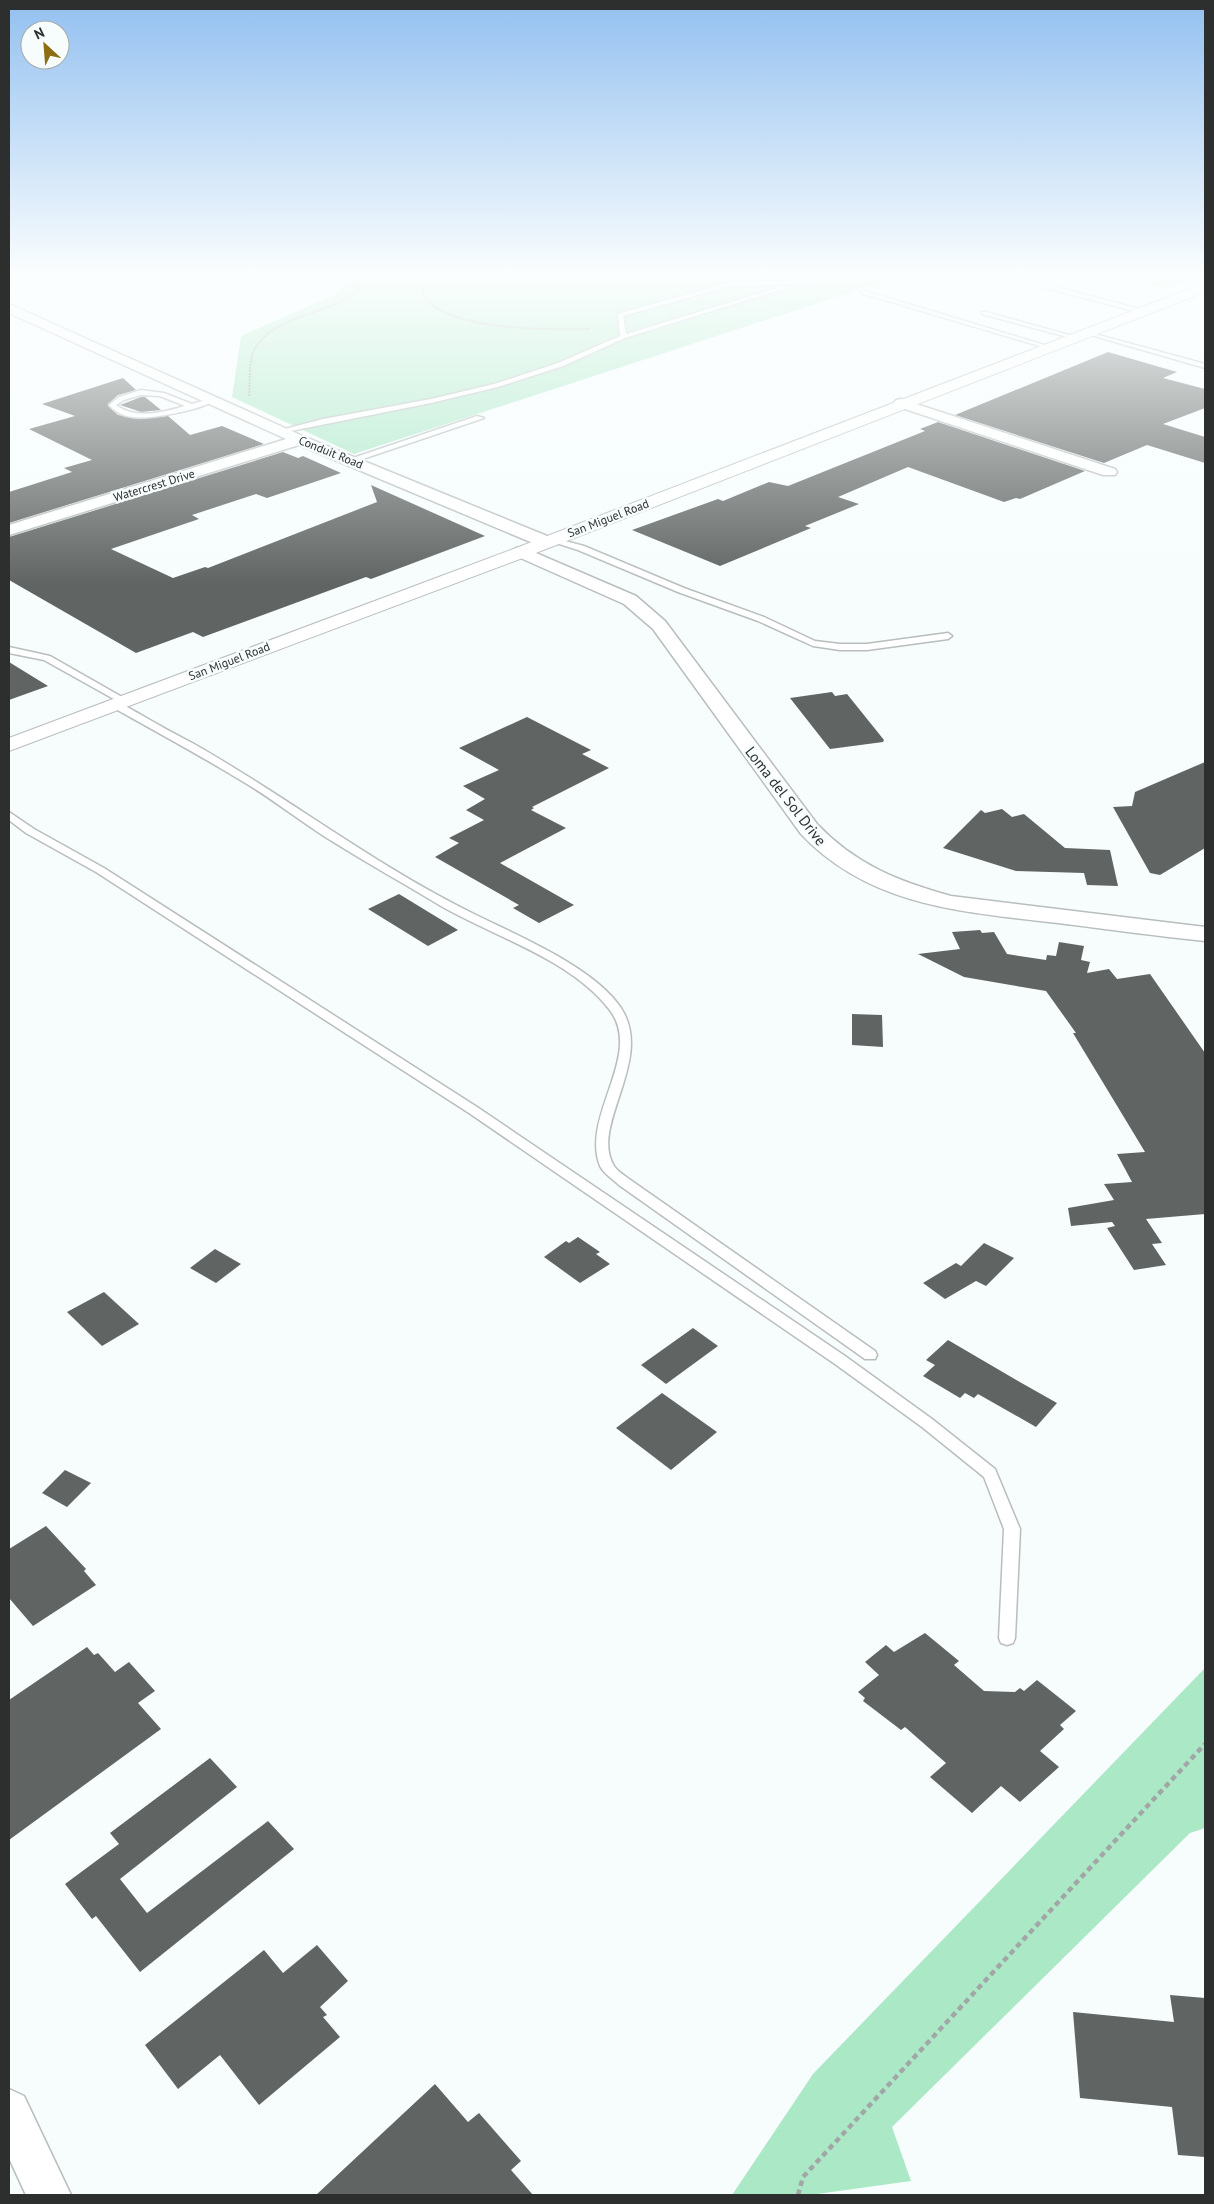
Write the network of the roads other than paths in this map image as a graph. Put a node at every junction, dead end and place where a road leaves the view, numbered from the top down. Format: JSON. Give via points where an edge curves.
{"nodes":[{"id":1,"x":165,"y":379,"type":"edge"},
{"id":2,"x":515,"y":379,"type":"edge"},
{"id":3,"x":964,"y":379,"type":"edge"},
{"id":4,"x":212,"y":400,"type":"junction"},
{"id":5,"x":901,"y":403,"type":"junction"},
{"id":6,"x":191,"y":406,"type":"junction"},
{"id":7,"x":480,"y":418,"type":"dead end"},
{"id":8,"x":281,"y":431,"type":"junction"},
{"id":9,"x":300,"y":440,"type":"junction"},
{"id":10,"x":350,"y":460,"type":"junction"},
{"id":11,"x":1110,"y":472,"type":"dead end"},
{"id":12,"x":9,"y":530,"type":"edge"},
{"id":13,"x":550,"y":541,"type":"junction"},
{"id":14,"x":522,"y":552,"type":"junction"},
{"id":15,"x":948,"y":636,"type":"dead end"},
{"id":16,"x":9,"y":650,"type":"edge"},
{"id":17,"x":120,"y":703,"type":"junction"},
{"id":18,"x":9,"y":745,"type":"edge"},
{"id":19,"x":9,"y":815,"type":"edge"},
{"id":20,"x":1205,"y":934,"type":"edge"},
{"id":21,"x":870,"y":1355,"type":"dead end"},
{"id":22,"x":1007,"y":1638,"type":"dead end"},
{"id":23,"x":9,"y":2111,"type":"edge"},
{"id":24,"x":49,"y":2195,"type":"edge"}],
"edges":[{"from":1,"to":4,"type":"street","name":"Conduit Road"},
{"from":2,"to":8,"type":"lane","via":[[452,396]]},
{"from":3,"to":5,"type":"street","name":"San Miguel Road"},
{"from":4,"to":6,"type":"lane"},
{"from":4,"to":8,"type":"street","name":"Conduit Road"},
{"from":5,"to":11,"type":"street"},
{"from":5,"to":13,"type":"street","name":"San Miguel Road"},
{"from":6,"to":6,"type":"lane","via":[[161,414],[138,415],[116,410],[112,405],[126,397],[152,392],[168,395]]},
{"from":7,"to":10,"type":"lane"},
{"from":8,"to":9,"type":"street","name":"Conduit Road"},
{"from":9,"to":10,"type":"street","name":"Conduit Road"},
{"from":9,"to":12,"type":"street","name":"Watercrest Drive"},
{"from":10,"to":13,"type":"street","name":"Conduit Road"},
{"from":13,"to":14,"type":"street","name":"San Miguel Road"},
{"from":13,"to":15,"type":"lane","via":[[581,548],[761,619],[813,643],[867,646]]},
{"from":14,"to":17,"type":"street","name":"San Miguel Road"},
{"from":14,"to":20,"type":"street","name":"Loma del Sol Drive","via":[[630,600],[658,626],[809,829],[828,849],[854,868],[904,890],[949,903]]},
{"from":16,"to":17,"type":"lane","via":[[47,658]]},
{"from":17,"to":18,"type":"street","name":"San Miguel Road"},
{"from":17,"to":21,"type":"lane","via":[[271,794],[338,840],[593,984],[616,1009],[626,1028],[622,1072],[601,1143],[608,1167],[624,1182]]},
{"from":19,"to":22,"type":"lane","via":[[473,1110],[840,1360],[990,1473],[1012,1529]]},
{"from":23,"to":24,"type":"street"}]}
